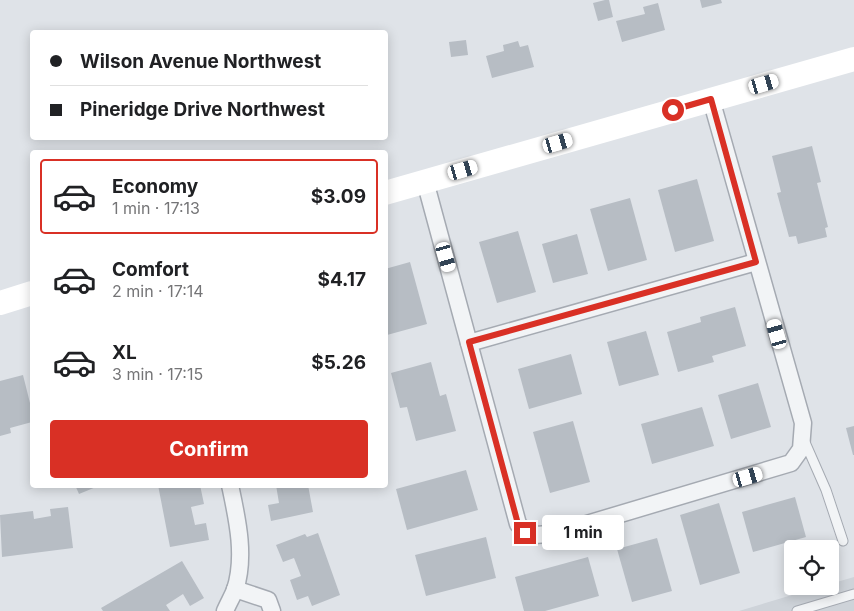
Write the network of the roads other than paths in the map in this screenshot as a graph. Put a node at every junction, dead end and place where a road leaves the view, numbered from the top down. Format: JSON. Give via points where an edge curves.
{"nodes":[{"id":1,"x":854,"y":59,"type":"edge"},
{"id":2,"x":711,"y":99,"type":"junction"},
{"id":3,"x":425,"y":181,"type":"junction"},
{"id":4,"x":388,"y":192,"type":"edge"},
{"id":5,"x":756,"y":262,"type":"junction"},
{"id":6,"x":30,"y":295,"type":"edge"},
{"id":7,"x":0,"y":303,"type":"edge"},
{"id":8,"x":469,"y":342,"type":"junction"},
{"id":9,"x":802,"y":435,"type":"junction"},
{"id":10,"x":231,"y":488,"type":"edge"},
{"id":11,"x":843,"y":541,"type":"dead end"},
{"id":12,"x":235,"y":588,"type":"junction"},
{"id":13,"x":854,"y":594,"type":"edge"},
{"id":14,"x":225,"y":611,"type":"edge"},
{"id":15,"x":272,"y":611,"type":"edge"},
{"id":16,"x":798,"y":611,"type":"edge"}],
"edges":[{"from":1,"to":2,"type":"main road"},
{"from":2,"to":3,"type":"main road"},
{"from":2,"to":5,"type":"street"},
{"from":3,"to":4,"type":"main road"},
{"from":3,"to":8,"type":"street"},
{"from":5,"to":8,"type":"street"},
{"from":5,"to":9,"type":"street","via":[[803,423]]},
{"from":6,"to":7,"type":"main road"},
{"from":8,"to":9,"type":"street","via":[[518,524],[525,533],[560,532],[791,463],[801,449]]},
{"from":9,"to":11,"type":"lane","via":[[826,490]]},
{"from":10,"to":12,"type":"street","via":[[239,529],[240,560]]},
{"from":12,"to":14,"type":"street"},
{"from":12,"to":15,"type":"street","via":[[268,600]]},
{"from":13,"to":16,"type":"lane"}]}
